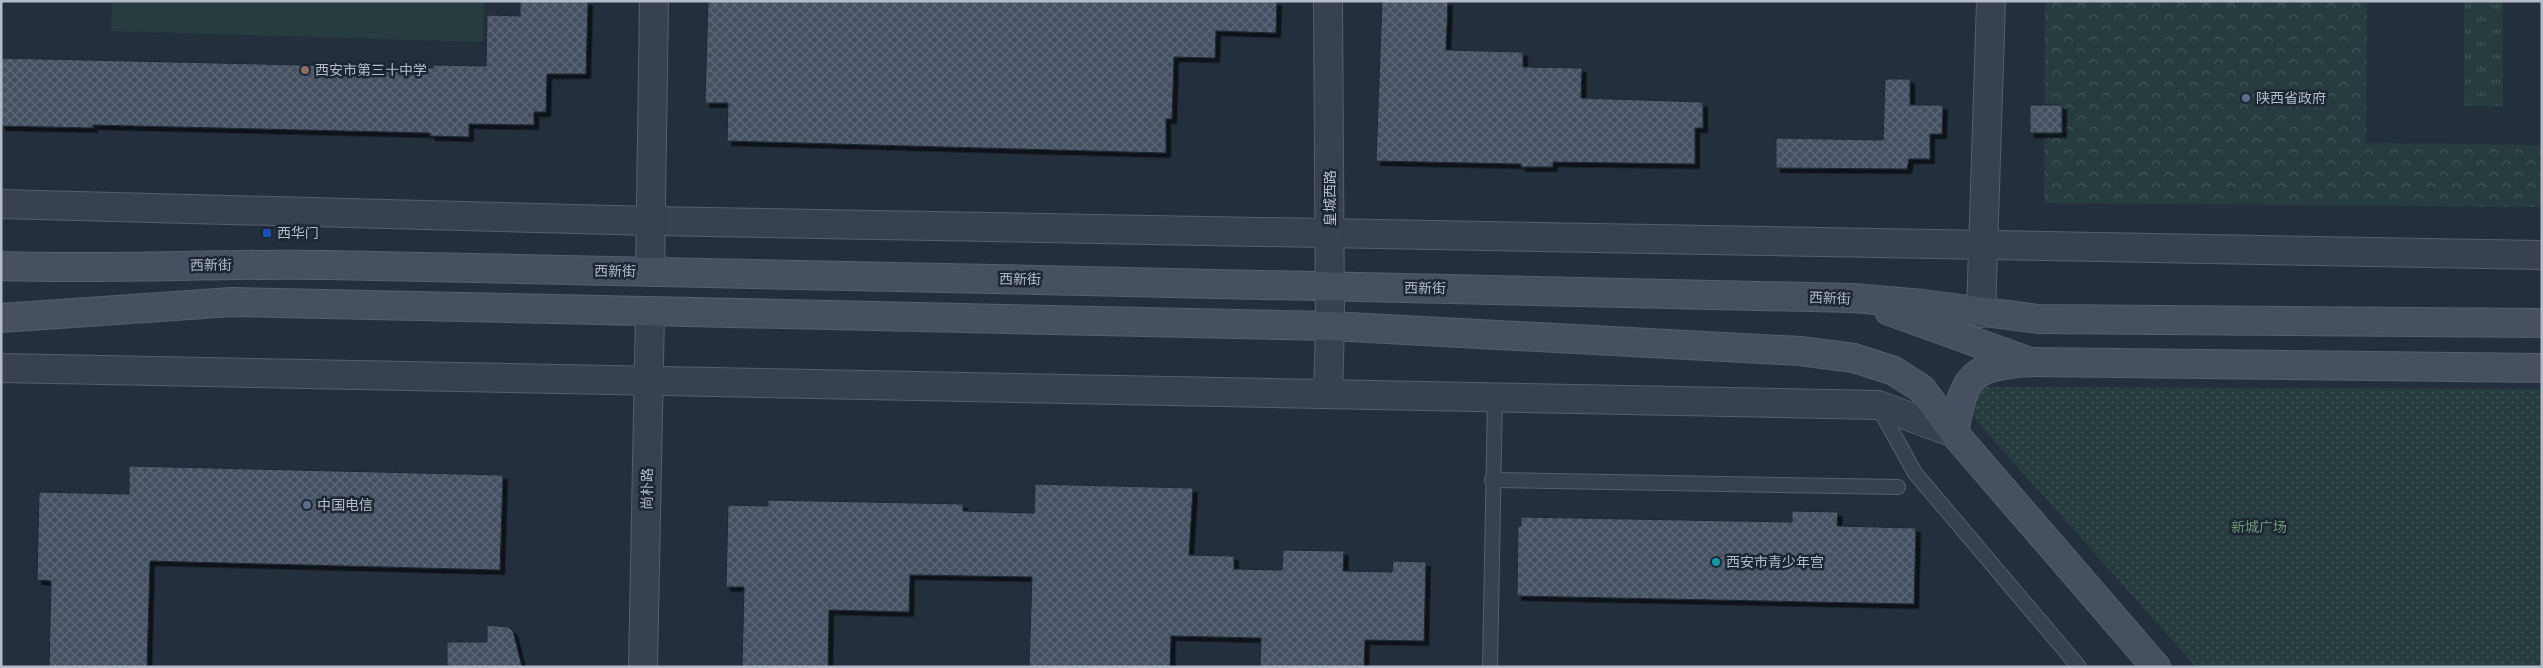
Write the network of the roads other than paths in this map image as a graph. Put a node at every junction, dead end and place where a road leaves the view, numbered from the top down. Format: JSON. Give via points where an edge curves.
{"nodes":[{"id":1,"x":654,"y":1,"type":"edge"},
{"id":2,"x":1328,"y":1,"type":"edge"},
{"id":3,"x":1990,"y":1,"type":"edge"},
{"id":4,"x":1,"y":204,"type":"edge"},
{"id":5,"x":652,"y":221,"type":"junction"},
{"id":6,"x":1330,"y":232,"type":"junction"},
{"id":7,"x":1985,"y":246,"type":"junction"},
{"id":8,"x":2542,"y":255,"type":"edge"},
{"id":9,"x":1,"y":266,"type":"edge"},
{"id":10,"x":650,"y":272,"type":"junction"},
{"id":11,"x":1329,"y":286,"type":"junction"},
{"id":12,"x":1853,"y":298,"type":"junction"},
{"id":13,"x":650,"y":311,"type":"junction"},
{"id":14,"x":1982,"y":313,"type":"junction"},
{"id":15,"x":1,"y":318,"type":"edge"},
{"id":16,"x":2542,"y":323,"type":"edge"},
{"id":17,"x":1330,"y":326,"type":"junction"},
{"id":18,"x":2031,"y":362,"type":"junction"},
{"id":19,"x":1,"y":368,"type":"edge"},
{"id":20,"x":2542,"y":368,"type":"edge"},
{"id":21,"x":649,"y":380,"type":"junction"},
{"id":22,"x":1328,"y":394,"type":"junction"},
{"id":23,"x":1495,"y":396,"type":"junction"},
{"id":24,"x":1878,"y":405,"type":"junction"},
{"id":25,"x":1954,"y":433,"type":"junction"},
{"id":26,"x":1492,"y":480,"type":"junction"},
{"id":27,"x":1898,"y":487,"type":"dead end"},
{"id":28,"x":643,"y":667,"type":"edge"},
{"id":29,"x":1490,"y":667,"type":"edge"},
{"id":30,"x":2079,"y":667,"type":"edge"},
{"id":31,"x":2156,"y":667,"type":"edge"}],
"edges":[{"from":1,"to":5,"type":"street"},
{"from":2,"to":6,"type":"street","name":"皇城西路"},
{"from":3,"to":7,"type":"street"},
{"from":4,"to":5,"type":"street"},
{"from":5,"to":6,"type":"street"},
{"from":5,"to":10,"type":"street"},
{"from":6,"to":7,"type":"street"},
{"from":6,"to":11,"type":"street","name":"皇城西路"},
{"from":7,"to":8,"type":"street"},
{"from":7,"to":14,"type":"street"},
{"from":9,"to":10,"type":"main road","name":"西新街","via":[[268,264]]},
{"from":10,"to":11,"type":"main road","name":"西新街"},
{"from":11,"to":12,"type":"main road","name":"西新街"},
{"from":11,"to":17,"type":"street","name":"皇城西路"},
{"from":12,"to":14,"type":"main road","name":"西新街"},
{"from":12,"to":18,"type":"main road"},
{"from":13,"to":15,"type":"main road","via":[[232,302]]},
{"from":13,"to":17,"type":"main road"},
{"from":13,"to":21,"type":"street","name":"尚朴路"},
{"from":14,"to":16,"type":"main road","name":"西新街","via":[[2038,319]]},
{"from":17,"to":22,"type":"street","name":"皇城西路"},
{"from":17,"to":25,"type":"main road","via":[[1800,351],[1854,358],[1894,371],[1922,389]]},
{"from":18,"to":20,"type":"main road"},
{"from":18,"to":25,"type":"main road","via":[[2000,364],[1973,376],[1959,402]]},
{"from":19,"to":21,"type":"street"},
{"from":21,"to":22,"type":"street"},
{"from":21,"to":28,"type":"street","name":"尚朴路"},
{"from":22,"to":23,"type":"street"},
{"from":23,"to":24,"type":"street"},
{"from":23,"to":26,"type":"lane"},
{"from":24,"to":25,"type":"street"},
{"from":24,"to":30,"type":"lane","via":[[1915,473]]},
{"from":25,"to":31,"type":"main road"},
{"from":26,"to":27,"type":"lane"},
{"from":26,"to":29,"type":"lane"}]}
